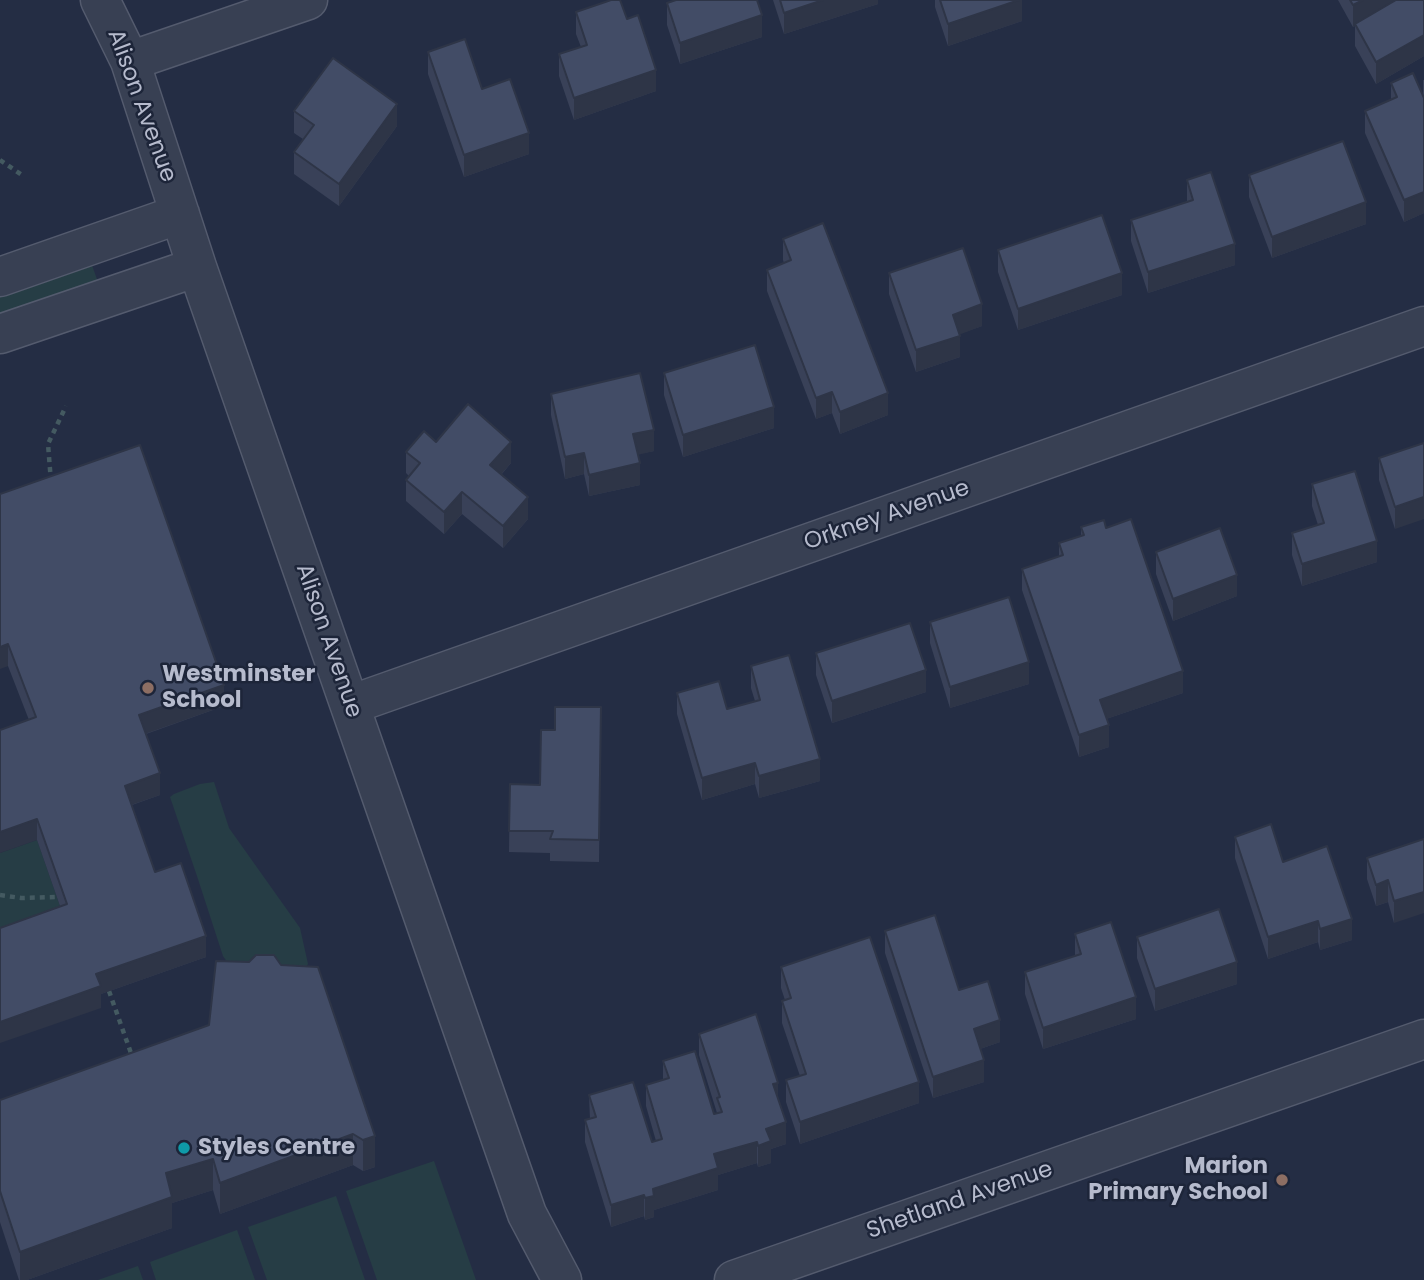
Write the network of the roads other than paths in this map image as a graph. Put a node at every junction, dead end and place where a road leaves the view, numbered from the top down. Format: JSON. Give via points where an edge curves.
{"nodes":[{"id":1,"x":100,"y":0,"type":"edge"},
{"id":2,"x":308,"y":0,"type":"edge"},
{"id":3,"x":130,"y":61,"type":"junction"},
{"id":4,"x":180,"y":214,"type":"junction"},
{"id":5,"x":197,"y":267,"type":"junction"},
{"id":6,"x":0,"y":277,"type":"edge"},
{"id":7,"x":1424,"y":326,"type":"edge"},
{"id":8,"x":0,"y":334,"type":"edge"},
{"id":9,"x":350,"y":705,"type":"junction"},
{"id":10,"x":1424,"y":1040,"type":"edge"},
{"id":11,"x":562,"y":1280,"type":"edge"},
{"id":12,"x":734,"y":1280,"type":"edge"}],
"edges":[{"from":1,"to":3,"type":"street","name":"Alison Avenue"},
{"from":2,"to":3,"type":"street"},
{"from":3,"to":4,"type":"street","name":"Alison Avenue"},
{"from":4,"to":5,"type":"street","name":"Alison Avenue"},
{"from":4,"to":6,"type":"street"},
{"from":5,"to":8,"type":"street"},
{"from":5,"to":9,"type":"street","name":"Alison Avenue"},
{"from":7,"to":9,"type":"street","name":"Orkney Avenue"},
{"from":9,"to":11,"type":"street","name":"Alison Avenue","via":[[527,1214]]},
{"from":10,"to":12,"type":"street","name":"Shetland Avenue"}]}
